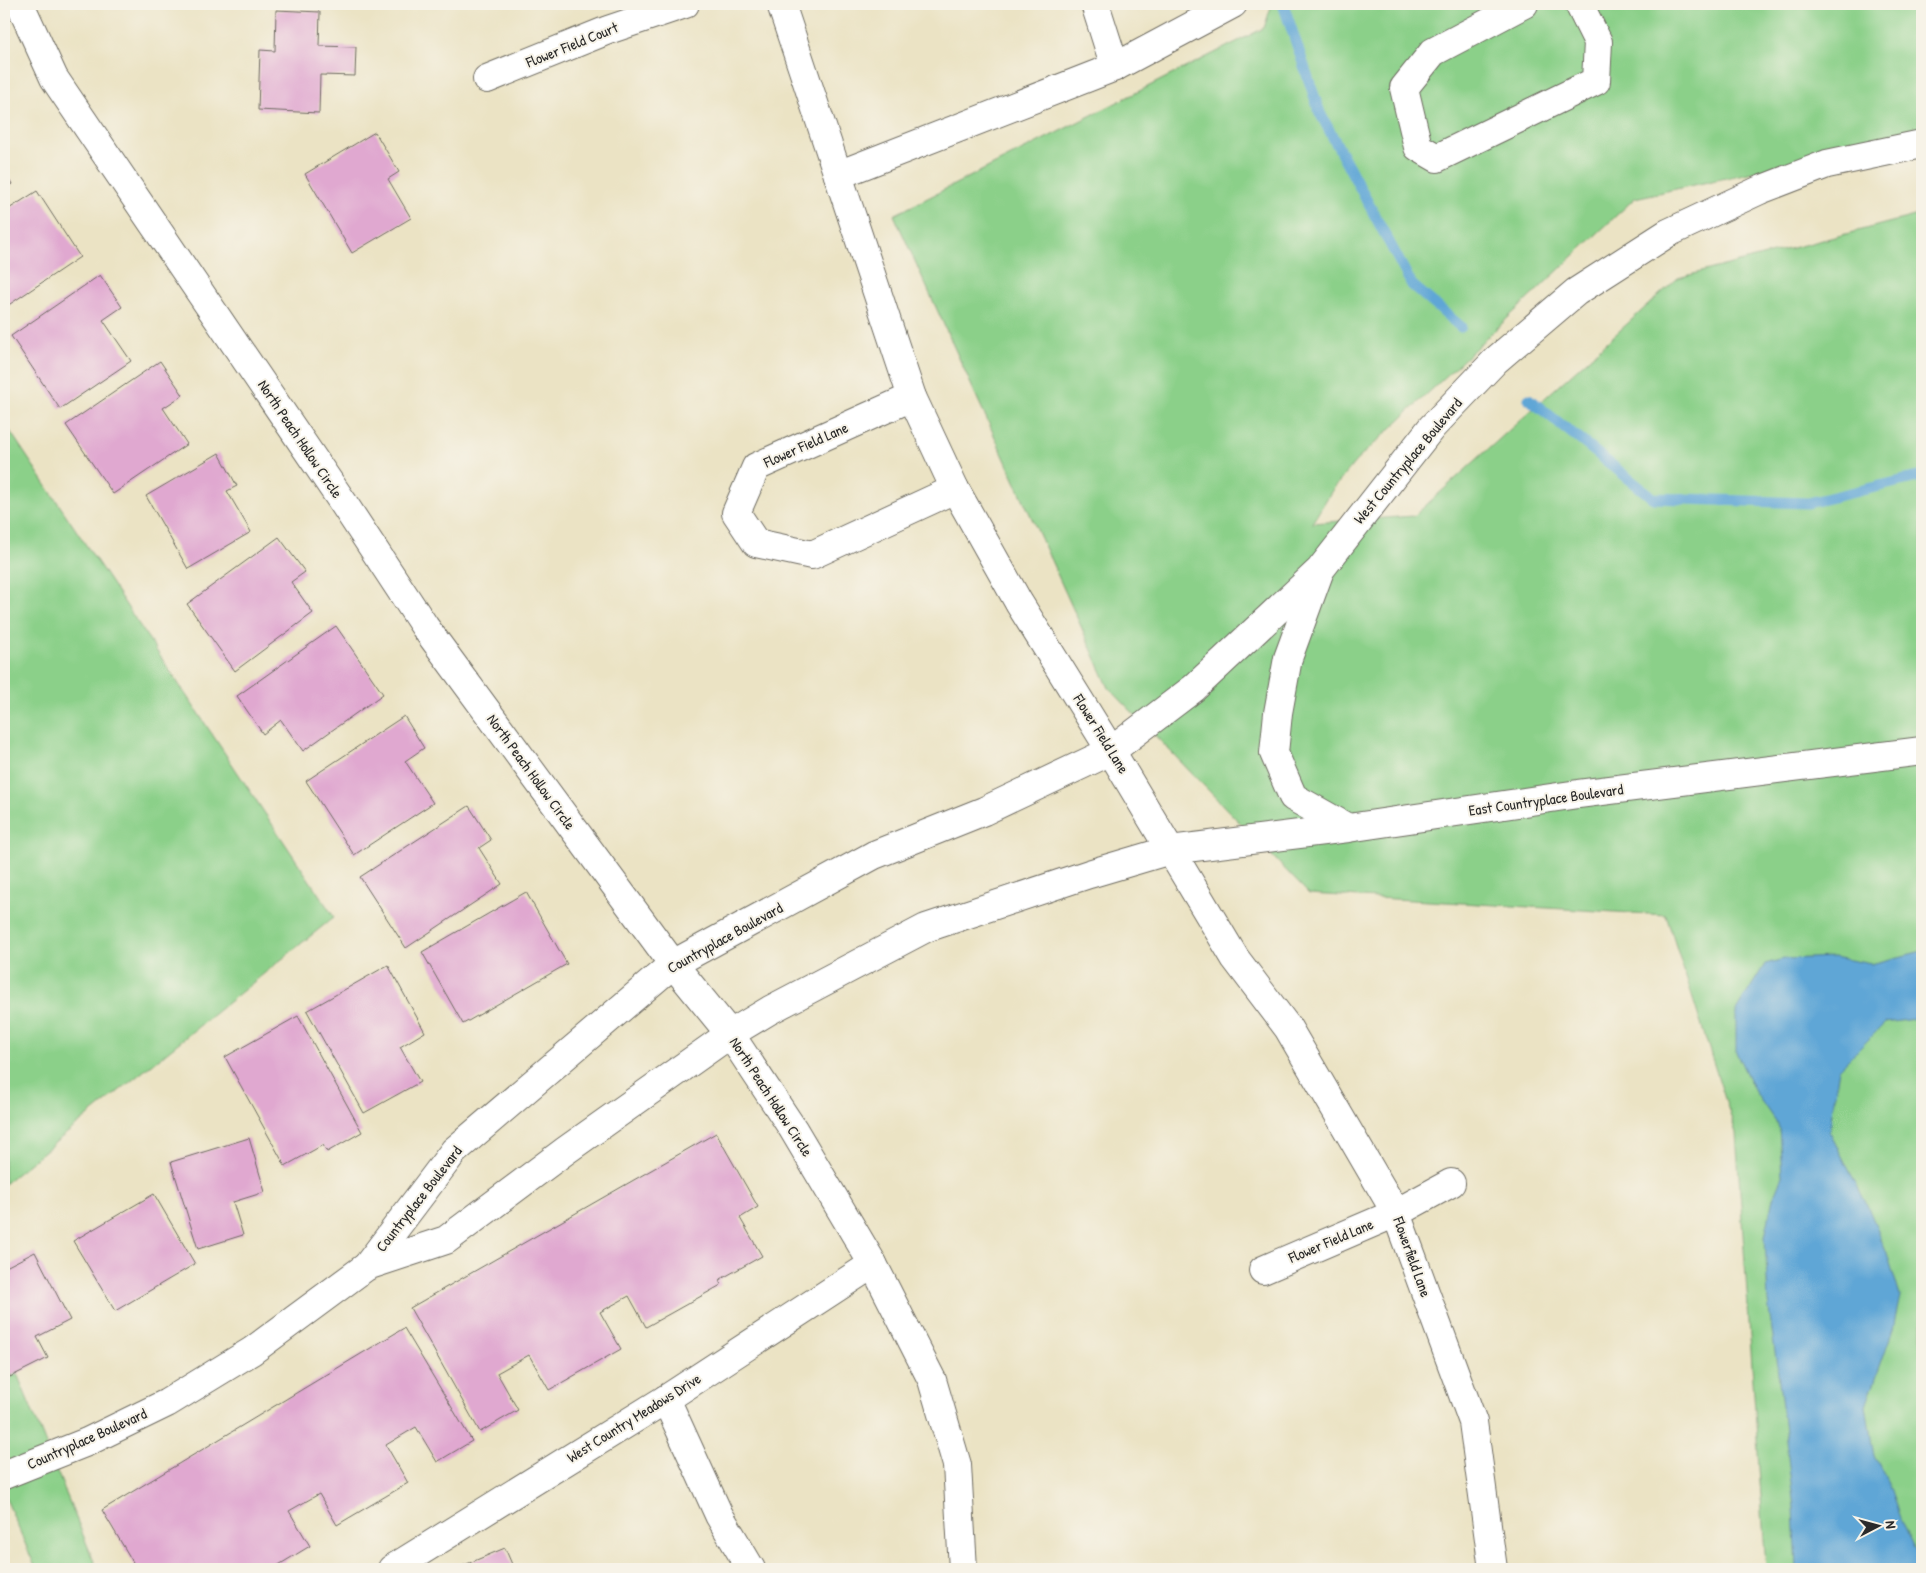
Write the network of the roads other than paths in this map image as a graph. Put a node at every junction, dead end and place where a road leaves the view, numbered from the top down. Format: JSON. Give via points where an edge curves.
{"nodes":[{"id":1,"x":20,"y":4,"type":"edge"},
{"id":2,"x":685,"y":4,"type":"edge"},
{"id":3,"x":781,"y":4,"type":"edge"},
{"id":4,"x":1095,"y":4,"type":"edge"},
{"id":5,"x":1232,"y":4,"type":"edge"},
{"id":6,"x":1524,"y":4,"type":"edge"},
{"id":7,"x":1579,"y":4,"type":"edge"},
{"id":8,"x":1115,"y":67,"type":"junction"},
{"id":9,"x":487,"y":79,"type":"dead end"},
{"id":10,"x":1922,"y":144,"type":"edge"},
{"id":11,"x":838,"y":175,"type":"junction"},
{"id":12,"x":912,"y":397,"type":"junction"},
{"id":13,"x":955,"y":489,"type":"junction"},
{"id":14,"x":1320,"y":570,"type":"junction"},
{"id":15,"x":1111,"y":751,"type":"junction"},
{"id":16,"x":1922,"y":751,"type":"edge"},
{"id":17,"x":1348,"y":828,"type":"junction"},
{"id":18,"x":1170,"y":850,"type":"junction"},
{"id":19,"x":673,"y":964,"type":"junction"},
{"id":20,"x":1249,"y":978,"type":"joint"},
{"id":21,"x":730,"y":1034,"type":"junction"},
{"id":22,"x":1451,"y":1183,"type":"dead end"},
{"id":23,"x":1396,"y":1213,"type":"junction"},
{"id":24,"x":873,"y":1264,"type":"junction"},
{"id":25,"x":367,"y":1266,"type":"junction"},
{"id":26,"x":1263,"y":1270,"type":"dead end"},
{"id":27,"x":666,"y":1399,"type":"junction"},
{"id":28,"x":4,"y":1475,"type":"edge"},
{"id":29,"x":392,"y":1569,"type":"edge"},
{"id":30,"x":751,"y":1569,"type":"edge"},
{"id":31,"x":963,"y":1569,"type":"edge"},
{"id":32,"x":1493,"y":1569,"type":"edge"}],
"edges":[{"from":1,"to":19,"type":"street","name":"North Peach Hollow Circle","via":[[54,78],[424,627]]},
{"from":2,"to":9,"type":"street","name":"Flower Field Court","via":[[608,30]]},
{"from":3,"to":11,"type":"street","name":"Flower Field Lane"},
{"from":4,"to":8,"type":"street"},
{"from":5,"to":8,"type":"street"},
{"from":6,"to":7,"type":"street","via":[[1433,52],[1404,88],[1418,147],[1437,158],[1596,81],[1598,42]]},
{"from":8,"to":11,"type":"street"},
{"from":10,"to":14,"type":"street","name":"West Countryplace Boulevard","via":[[1827,164],[1760,190],[1668,233],[1576,292],[1496,360],[1432,427]]},
{"from":11,"to":12,"type":"street","name":"Flower Field Lane"},
{"from":12,"to":13,"type":"street","name":"Flower Field Lane"},
{"from":12,"to":13,"type":"street","name":"Flower Field Lane","via":[[756,467],[736,513],[756,543],[812,555]]},
{"from":13,"to":15,"type":"street","name":"Flower Field Lane","via":[[1019,604]]},
{"from":14,"to":15,"type":"street","name":"West Countryplace Boulevard","via":[[1194,688]]},
{"from":14,"to":17,"type":"street","name":"West Countryplace Boulevard","via":[[1288,658],[1274,753],[1293,797]]},
{"from":15,"to":18,"type":"street","name":"Flower Field Lane"},
{"from":15,"to":19,"type":"street","name":"Countryplace Boulevard","via":[[984,811],[874,855]]},
{"from":16,"to":17,"type":"street","name":"East Countryplace Boulevard","via":[[1578,794]]},
{"from":17,"to":18,"type":"street","name":"East Countryplace Boulevard"},
{"from":18,"to":20,"type":"street","name":"Flower Field Lane"},
{"from":18,"to":21,"type":"street","name":"Countryplace Boulevard","via":[[926,928]]},
{"from":19,"to":21,"type":"street","name":"North Peach Hollow Circle"},
{"from":19,"to":25,"type":"street","name":"Countryplace Boulevard","via":[[454,1151]]},
{"from":20,"to":23,"type":"street","name":"Flowerfield Lane","via":[[1288,1028]]},
{"from":21,"to":24,"type":"street","name":"North Peach Hollow Circle","via":[[793,1129]]},
{"from":21,"to":25,"type":"street","name":"Countryplace Boulevard","via":[[446,1240]]},
{"from":22,"to":23,"type":"street","name":"Flower Field Lane"},
{"from":23,"to":26,"type":"street","name":"Flower Field Lane"},
{"from":23,"to":32,"type":"street","name":"Flowerfield Lane","via":[[1473,1422]]},
{"from":24,"to":27,"type":"street","name":"West Country Meadows Drive"},
{"from":24,"to":31,"type":"street","name":"North Peach Hollow Circle","via":[[932,1380],[958,1465]]},
{"from":25,"to":28,"type":"street","name":"Countryplace Boulevard","via":[[252,1351],[167,1403],[87,1442]]},
{"from":27,"to":29,"type":"street","name":"West Country Meadows Drive"},
{"from":27,"to":30,"type":"street","via":[[719,1514]]}]}
